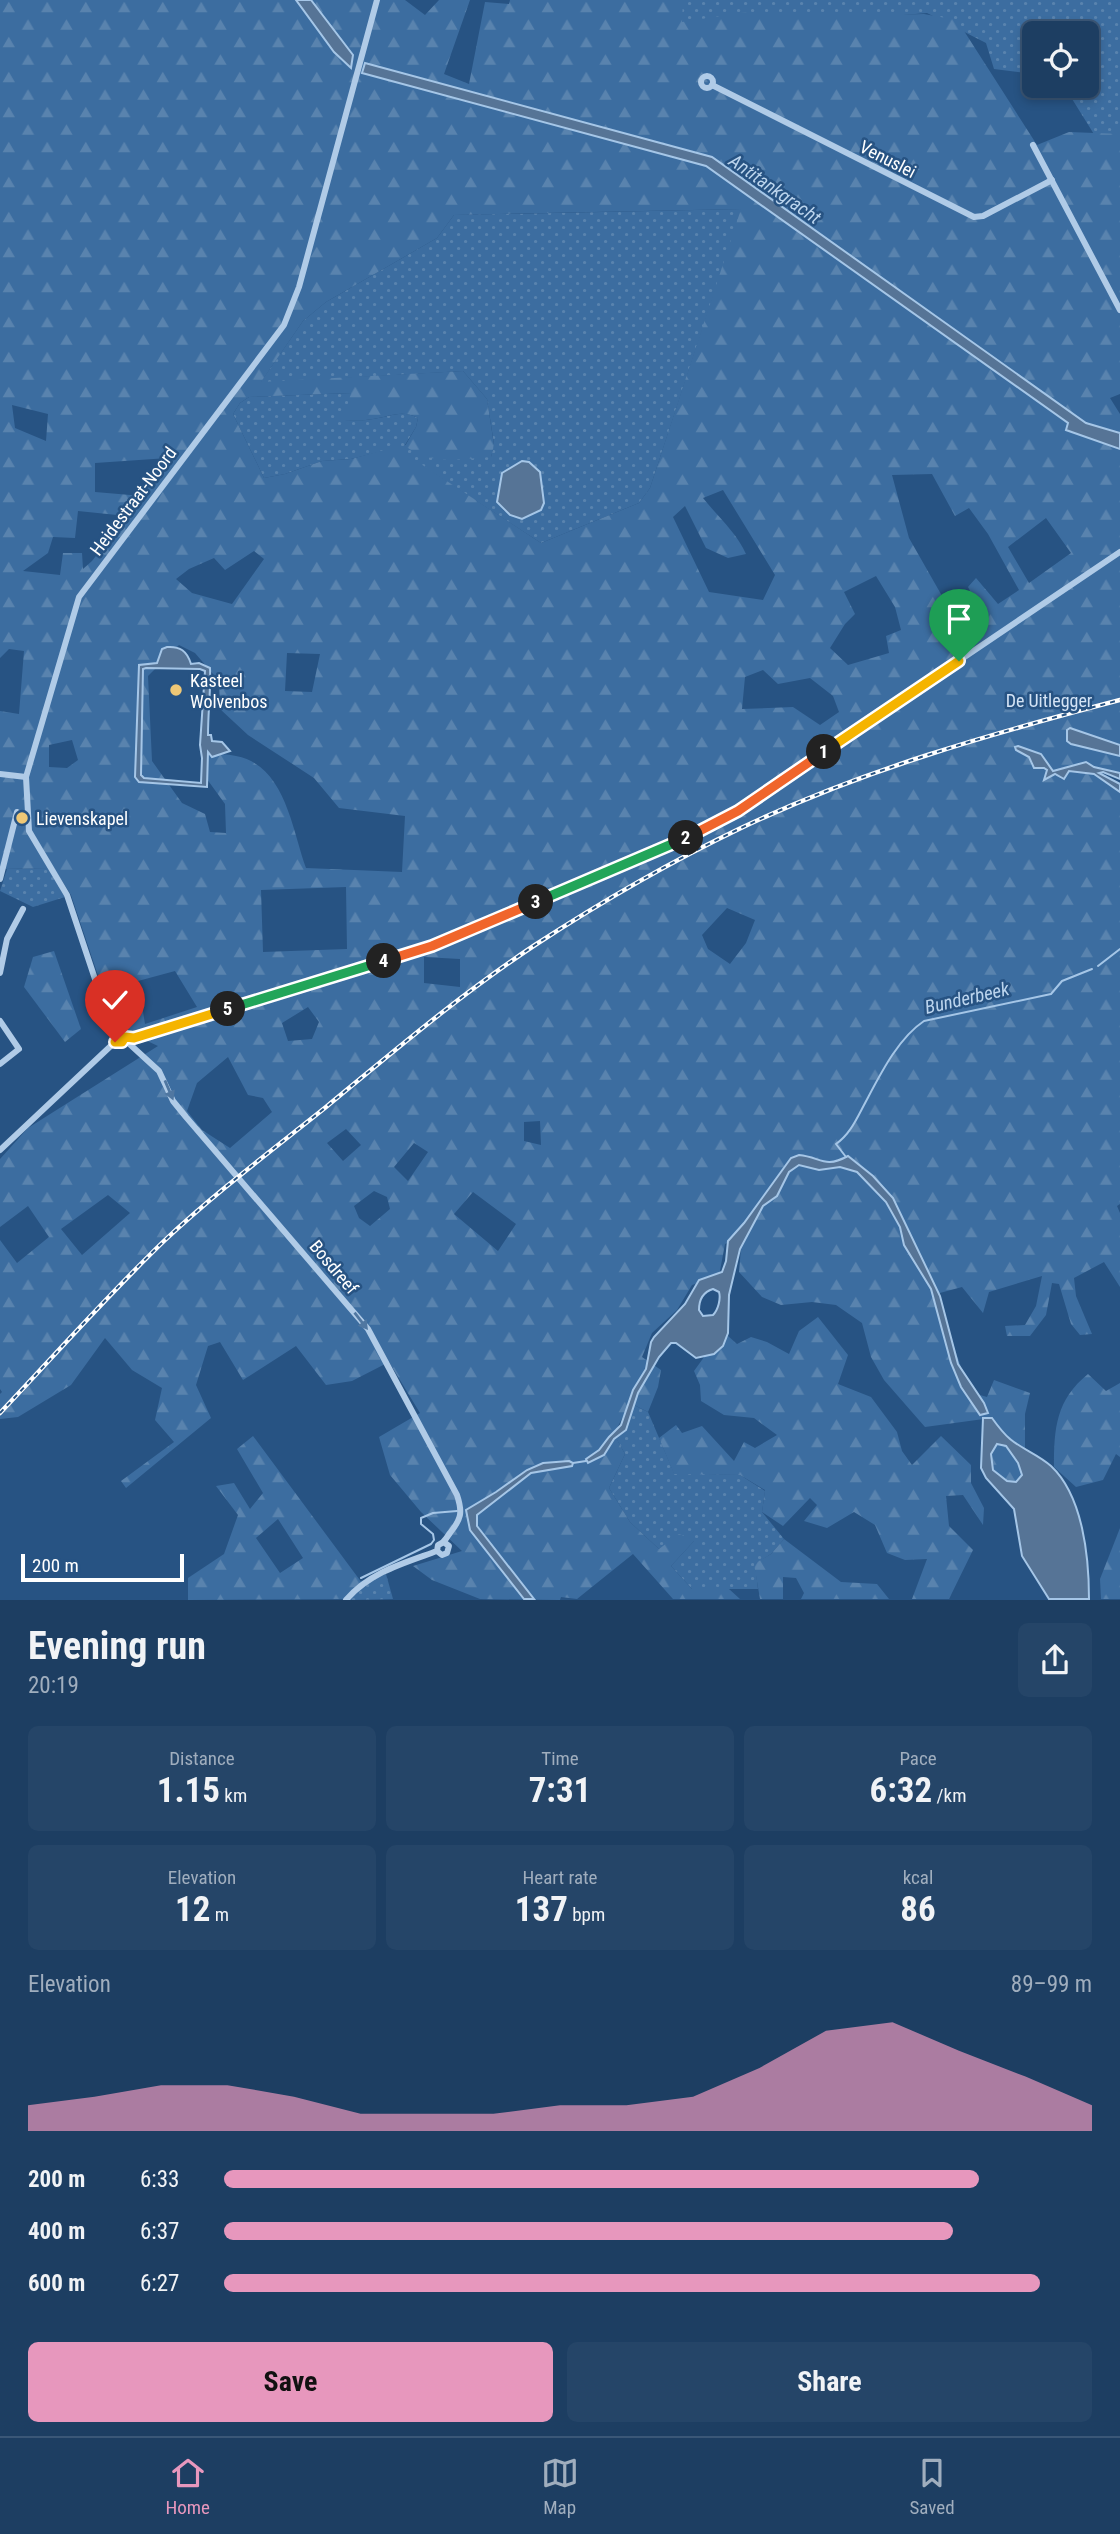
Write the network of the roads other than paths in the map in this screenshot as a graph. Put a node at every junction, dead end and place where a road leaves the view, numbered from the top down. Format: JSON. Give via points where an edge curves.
{"nodes":[{"id":1,"x":377,"y":0,"type":"edge"},
{"id":2,"x":712,"y":85,"type":"dead end"},
{"id":3,"x":1032,"y":145,"type":"dead end"},
{"id":4,"x":1052,"y":180,"type":"junction"},
{"id":5,"x":1120,"y":310,"type":"edge"},
{"id":6,"x":1120,"y":552,"type":"edge"},
{"id":7,"x":0,"y":774,"type":"edge"},
{"id":8,"x":26,"y":776,"type":"junction"},
{"id":9,"x":18,"y":812,"type":"dead end"},
{"id":10,"x":0,"y":879,"type":"edge"},
{"id":11,"x":23,"y":909,"type":"dead end"},
{"id":12,"x":1,"y":964,"type":"edge"},
{"id":13,"x":0,"y":973,"type":"edge"},
{"id":14,"x":0,"y":1021,"type":"edge"},
{"id":15,"x":115,"y":1031,"type":"junction"},
{"id":16,"x":125,"y":1038,"type":"junction"},
{"id":17,"x":115,"y":1042,"type":"junction"},
{"id":18,"x":0,"y":1064,"type":"edge"},
{"id":19,"x":0,"y":1150,"type":"edge"},
{"id":20,"x":346,"y":1600,"type":"edge"}],
"edges":[{"from":1,"to":8,"type":"street","name":"Heidestraat-Noord","via":[[299,287],[284,325],[79,597]]},
{"from":2,"to":4,"type":"street","name":"Venuslei","via":[[974,217]]},
{"from":3,"to":4,"type":"street"},
{"from":4,"to":5,"type":"street"},
{"from":6,"to":16,"type":"street","via":[[723,820],[432,946]]},
{"from":7,"to":8,"type":"street"},
{"from":8,"to":15,"type":"street","name":"Heidestraat-Noord","via":[[29,831],[67,895]]},
{"from":9,"to":10,"type":"street"},
{"from":11,"to":12,"type":"street","via":[[6,939]]},
{"from":12,"to":13,"type":"street"},
{"from":14,"to":18,"type":"street","via":[[19,1049]]},
{"from":15,"to":16,"type":"street","via":[[122,1031]]},
{"from":15,"to":17,"type":"street"},
{"from":16,"to":17,"type":"street"},
{"from":16,"to":20,"type":"street","name":"Bosdreef","one_way":true,"via":[[159,1071],[176,1105],[374,1339],[457,1495],[461,1517],[445,1543],[447,1553],[437,1551],[367,1579]]},
{"from":17,"to":19,"type":"street"}]}
